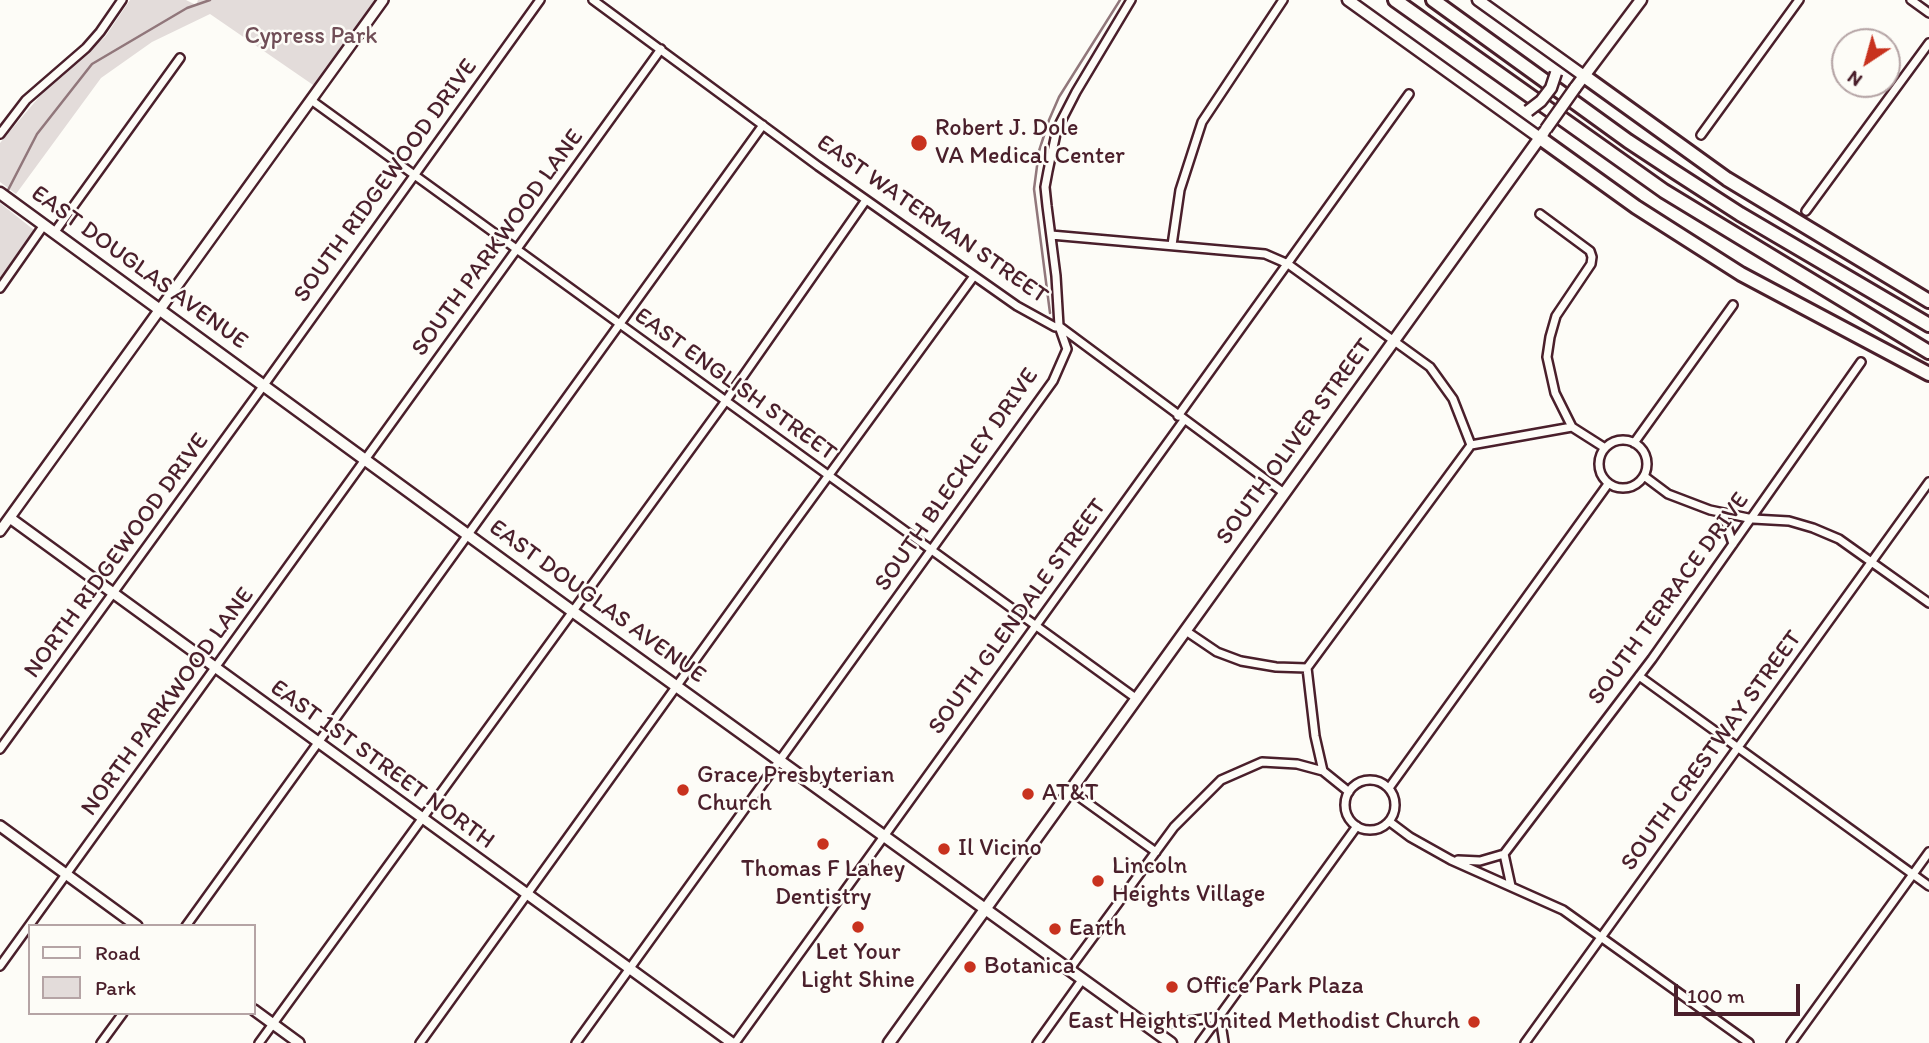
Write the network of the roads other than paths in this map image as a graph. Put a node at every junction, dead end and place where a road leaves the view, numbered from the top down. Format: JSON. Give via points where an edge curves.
{"nodes":[{"id":1,"x":122,"y":0,"type":"edge"},
{"id":2,"x":383,"y":0,"type":"edge"},
{"id":3,"x":540,"y":0,"type":"edge"},
{"id":4,"x":593,"y":0,"type":"edge"},
{"id":5,"x":1131,"y":0,"type":"edge"},
{"id":6,"x":1283,"y":0,"type":"edge"},
{"id":7,"x":1348,"y":0,"type":"edge"},
{"id":8,"x":1395,"y":0,"type":"edge"},
{"id":9,"x":1433,"y":0,"type":"edge"},
{"id":10,"x":1641,"y":0,"type":"edge"},
{"id":11,"x":1799,"y":0,"type":"edge"},
{"id":12,"x":1911,"y":0,"type":"edge"},
{"id":13,"x":1481,"y":1,"type":"edge"},
{"id":14,"x":1929,"y":13,"type":"edge"},
{"id":15,"x":1929,"y":43,"type":"edge"},
{"id":16,"x":661,"y":50,"type":"junction"},
{"id":17,"x":1547,"y":50,"type":"junction"},
{"id":18,"x":180,"y":58,"type":"dead end"},
{"id":19,"x":1584,"y":76,"type":"junction"},
{"id":20,"x":1409,"y":94,"type":"dead end"},
{"id":21,"x":312,"y":100,"type":"junction"},
{"id":22,"x":1502,"y":111,"type":"junction"},
{"id":23,"x":763,"y":125,"type":"junction"},
{"id":24,"x":1543,"y":133,"type":"junction"},
{"id":25,"x":0,"y":134,"type":"edge"},
{"id":26,"x":1701,"y":135,"type":"dead end"},
{"id":27,"x":414,"y":176,"type":"junction"},
{"id":28,"x":0,"y":193,"type":"edge"},
{"id":29,"x":866,"y":200,"type":"junction"},
{"id":30,"x":1806,"y":211,"type":"dead end"},
{"id":31,"x":1540,"y":214,"type":"dead end"},
{"id":32,"x":44,"y":225,"type":"junction"},
{"id":33,"x":54,"y":233,"type":"junction"},
{"id":34,"x":1051,"y":235,"type":"junction"},
{"id":35,"x":1172,"y":245,"type":"junction"},
{"id":36,"x":516,"y":250,"type":"junction"},
{"id":37,"x":1289,"y":264,"type":"junction"},
{"id":38,"x":974,"y":276,"type":"junction"},
{"id":39,"x":0,"y":288,"type":"edge"},
{"id":40,"x":1929,"y":301,"type":"edge"},
{"id":41,"x":1732,"y":305,"type":"dead end"},
{"id":42,"x":160,"y":310,"type":"junction"},
{"id":43,"x":1929,"y":325,"type":"edge"},
{"id":44,"x":620,"y":326,"type":"junction"},
{"id":45,"x":1059,"y":326,"type":"junction"},
{"id":46,"x":1395,"y":340,"type":"junction"},
{"id":47,"x":1929,"y":352,"type":"edge"},
{"id":48,"x":1861,"y":362,"type":"dead end"},
{"id":49,"x":1929,"y":374,"type":"edge"},
{"id":50,"x":264,"y":385,"type":"junction"},
{"id":51,"x":725,"y":402,"type":"junction"},
{"id":52,"x":1181,"y":418,"type":"junction"},
{"id":53,"x":1572,"y":427,"type":"junction"},
{"id":54,"x":1634,"y":443,"type":"junction"},
{"id":55,"x":1471,"y":445,"type":"junction"},
{"id":56,"x":1605,"y":448,"type":"junction"},
{"id":57,"x":366,"y":460,"type":"junction"},
{"id":58,"x":828,"y":476,"type":"junction"},
{"id":59,"x":1644,"y":477,"type":"junction"},
{"id":60,"x":1929,"y":482,"type":"edge"},
{"id":61,"x":1608,"y":484,"type":"junction"},
{"id":62,"x":1284,"y":493,"type":"junction"},
{"id":63,"x":1723,"y":514,"type":"junction"},
{"id":64,"x":10,"y":517,"type":"junction"},
{"id":65,"x":1751,"y":519,"type":"junction"},
{"id":66,"x":0,"y":531,"type":"edge"},
{"id":67,"x":469,"y":535,"type":"junction"},
{"id":68,"x":1733,"y":544,"type":"junction"},
{"id":69,"x":932,"y":551,"type":"junction"},
{"id":70,"x":1872,"y":562,"type":"junction"},
{"id":71,"x":114,"y":593,"type":"junction"},
{"id":72,"x":1929,"y":603,"type":"edge"},
{"id":73,"x":572,"y":611,"type":"junction"},
{"id":74,"x":1034,"y":625,"type":"junction"},
{"id":75,"x":1186,"y":631,"type":"junction"},
{"id":76,"x":216,"y":667,"type":"junction"},
{"id":77,"x":1307,"y":668,"type":"junction"},
{"id":78,"x":1639,"y":676,"type":"junction"},
{"id":79,"x":677,"y":686,"type":"junction"},
{"id":80,"x":1137,"y":699,"type":"junction"},
{"id":81,"x":319,"y":742,"type":"junction"},
{"id":82,"x":1738,"y":748,"type":"junction"},
{"id":83,"x":0,"y":749,"type":"edge"},
{"id":84,"x":779,"y":761,"type":"junction"},
{"id":85,"x":1323,"y":771,"type":"junction"},
{"id":86,"x":1389,"y":788,"type":"junction"},
{"id":87,"x":1071,"y":791,"type":"junction"},
{"id":88,"x":1349,"y":792,"type":"junction"},
{"id":89,"x":423,"y":818,"type":"junction"},
{"id":90,"x":1390,"y":822,"type":"junction"},
{"id":91,"x":0,"y":826,"type":"edge"},
{"id":92,"x":1357,"y":826,"type":"junction"},
{"id":93,"x":884,"y":837,"type":"junction"},
{"id":94,"x":1156,"y":852,"type":"junction"},
{"id":95,"x":1929,"y":852,"type":"edge"},
{"id":96,"x":1504,"y":854,"type":"junction"},
{"id":97,"x":1451,"y":860,"type":"junction"},
{"id":98,"x":66,"y":874,"type":"junction"},
{"id":99,"x":1913,"y":875,"type":"junction"},
{"id":100,"x":1511,"y":886,"type":"junction"},
{"id":101,"x":1929,"y":886,"type":"edge"},
{"id":102,"x":526,"y":893,"type":"junction"},
{"id":103,"x":985,"y":910,"type":"junction"},
{"id":104,"x":30,"y":924,"type":"edge"},
{"id":105,"x":134,"y":924,"type":"edge"},
{"id":106,"x":187,"y":924,"type":"edge"},
{"id":107,"x":28,"y":927,"type":"edge"},
{"id":108,"x":1602,"y":936,"type":"junction"},
{"id":109,"x":0,"y":966,"type":"edge"},
{"id":110,"x":629,"y":969,"type":"junction"},
{"id":111,"x":1069,"y":970,"type":"junction"},
{"id":112,"x":1082,"y":980,"type":"junction"},
{"id":113,"x":256,"y":1012,"type":"edge"},
{"id":114,"x":122,"y":1015,"type":"edge"},
{"id":115,"x":1220,"y":1017,"type":"junction"},
{"id":116,"x":272,"y":1024,"type":"junction"},
{"id":117,"x":1148,"y":1027,"type":"junction"},
{"id":118,"x":101,"y":1043,"type":"edge"},
{"id":119,"x":259,"y":1043,"type":"edge"},
{"id":120,"x":299,"y":1043,"type":"edge"},
{"id":121,"x":420,"y":1043,"type":"edge"},
{"id":122,"x":576,"y":1043,"type":"edge"},
{"id":123,"x":734,"y":1043,"type":"edge"},
{"id":124,"x":889,"y":1043,"type":"edge"},
{"id":125,"x":1037,"y":1043,"type":"edge"},
{"id":126,"x":1171,"y":1043,"type":"edge"},
{"id":127,"x":1200,"y":1043,"type":"edge"},
{"id":128,"x":1224,"y":1043,"type":"edge"},
{"id":129,"x":1525,"y":1043,"type":"edge"},
{"id":130,"x":1749,"y":1043,"type":"edge"},
{"id":131,"x":1791,"y":1043,"type":"edge"}],
"edges":[{"from":1,"to":25,"type":"street","via":[[86,48],[26,100]]},
{"from":2,"to":21,"type":"street"},
{"from":3,"to":27,"type":"street","name":"SOUTH RIDGEWOOD DRIVE"},
{"from":4,"to":16,"type":"street","name":"EAST WATERMAN STREET"},
{"from":5,"to":34,"type":"street","name":"SOUTH BLECKLEY DRIVE","via":[[1058,129],[1045,187]]},
{"from":6,"to":35,"type":"street","via":[[1202,122],[1180,190]]},
{"from":7,"to":22,"type":"main road"},
{"from":8,"to":47,"type":"highway","via":[[1664,191]]},
{"from":9,"to":43,"type":"highway","via":[[1685,179]]},
{"from":10,"to":19,"type":"main road","name":"SOUTH OLIVER STREET"},
{"from":11,"to":26,"type":"street"},
{"from":12,"to":14,"type":"street"},
{"from":13,"to":17,"type":"main road"},
{"from":15,"to":30,"type":"street"},
{"from":16,"to":23,"type":"street","name":"EAST WATERMAN STREET"},
{"from":16,"to":36,"type":"street","name":"SOUTH PARKWOOD LANE"},
{"from":17,"to":19,"type":"main road"},
{"from":17,"to":22,"type":"main road","bridge":true,"via":[[1556,73],[1551,88],[1528,111]]},
{"from":18,"to":33,"type":"street"},
{"from":19,"to":24,"type":"main road","name":"SOUTH OLIVER STREET","bridge":true},
{"from":19,"to":40,"type":"highway","via":[[1727,178]]},
{"from":20,"to":37,"type":"street","name":"SOUTH GLENDALE STREET"},
{"from":21,"to":27,"type":"street","name":"EAST ENGLISH STREET"},
{"from":21,"to":42,"type":"street"},
{"from":22,"to":24,"type":"main road"},
{"from":23,"to":29,"type":"street","name":"EAST WATERMAN STREET"},
{"from":23,"to":44,"type":"street"},
{"from":24,"to":46,"type":"main road","name":"SOUTH OLIVER STREET"},
{"from":24,"to":49,"type":"highway","via":[[1636,207],[1716,259]]},
{"from":27,"to":36,"type":"street","name":"EAST ENGLISH STREET"},
{"from":27,"to":50,"type":"street","name":"SOUTH RIDGEWOOD DRIVE"},
{"from":28,"to":32,"type":"main road","name":"EAST DOUGLAS AVENUE"},
{"from":29,"to":38,"type":"street","name":"EAST WATERMAN STREET"},
{"from":29,"to":51,"type":"street"},
{"from":31,"to":53,"type":"street","via":[[1592,257],[1556,316],[1547,357],[1555,393]]},
{"from":32,"to":33,"type":"main road","name":"EAST DOUGLAS AVENUE"},
{"from":32,"to":39,"type":"street"},
{"from":33,"to":42,"type":"main road","name":"EAST DOUGLAS AVENUE"},
{"from":34,"to":35,"type":"street"},
{"from":34,"to":45,"type":"street","name":"SOUTH BLECKLEY DRIVE"},
{"from":35,"to":37,"type":"street","via":[[1265,254]]},
{"from":36,"to":44,"type":"street","name":"EAST ENGLISH STREET"},
{"from":36,"to":57,"type":"street","name":"SOUTH PARKWOOD LANE"},
{"from":37,"to":46,"type":"street"},
{"from":37,"to":52,"type":"street","name":"SOUTH GLENDALE STREET"},
{"from":38,"to":45,"type":"street","name":"EAST WATERMAN STREET","via":[[1017,306]]},
{"from":38,"to":58,"type":"street"},
{"from":41,"to":54,"type":"street"},
{"from":42,"to":50,"type":"main road","name":"EAST DOUGLAS AVENUE"},
{"from":42,"to":64,"type":"street"},
{"from":44,"to":51,"type":"street","name":"EAST ENGLISH STREET"},
{"from":44,"to":67,"type":"street"},
{"from":45,"to":52,"type":"street","name":"EAST WATERMAN STREET"},
{"from":45,"to":69,"type":"street","name":"SOUTH BLECKLEY DRIVE","via":[[1067,349],[1053,381]]},
{"from":46,"to":55,"type":"street","via":[[1441,380]]},
{"from":46,"to":62,"type":"main road","name":"SOUTH OLIVER STREET"},
{"from":48,"to":65,"type":"street","name":"SOUTH TERRACE DRIVE"},
{"from":50,"to":57,"type":"main road","name":"EAST DOUGLAS AVENUE"},
{"from":50,"to":71,"type":"street","name":"NORTH RIDGEWOOD DRIVE"},
{"from":51,"to":58,"type":"street","name":"EAST ENGLISH STREET"},
{"from":51,"to":73,"type":"street"},
{"from":52,"to":62,"type":"street","name":"EAST WATERMAN STREET"},
{"from":52,"to":74,"type":"street","name":"SOUTH GLENDALE STREET"},
{"from":53,"to":55,"type":"street"},
{"from":53,"to":56,"type":"street"},
{"from":54,"to":56,"type":"street","via":[[1618,440]]},
{"from":54,"to":59,"type":"street","via":[[1647,460]]},
{"from":55,"to":77,"type":"street"},
{"from":56,"to":61,"type":"street","via":[[1599,464]]},
{"from":57,"to":67,"type":"main road","name":"EAST DOUGLAS AVENUE"},
{"from":57,"to":76,"type":"street","name":"NORTH PARKWOOD LANE"},
{"from":58,"to":69,"type":"street","name":"EAST ENGLISH STREET"},
{"from":58,"to":79,"type":"street"},
{"from":59,"to":61,"type":"street","via":[[1630,487]]},
{"from":59,"to":63,"type":"street","via":[[1668,494]]},
{"from":60,"to":70,"type":"street","name":"SOUTH CRESTWAY STREET"},
{"from":61,"to":86,"type":"street"},
{"from":62,"to":75,"type":"main road","name":"SOUTH OLIVER STREET"},
{"from":63,"to":65,"type":"street"},
{"from":63,"to":68,"type":"street"},
{"from":64,"to":66,"type":"street"},
{"from":64,"to":71,"type":"street","name":"EAST 1ST STREET NORTH"},
{"from":65,"to":68,"type":"street","name":"SOUTH TERRACE DRIVE"},
{"from":65,"to":70,"type":"street","via":[[1813,528]]},
{"from":67,"to":73,"type":"main road","name":"EAST DOUGLAS AVENUE"},
{"from":67,"to":81,"type":"street"},
{"from":68,"to":78,"type":"street","name":"SOUTH TERRACE DRIVE"},
{"from":69,"to":74,"type":"street","name":"EAST ENGLISH STREET"},
{"from":69,"to":84,"type":"street","name":"SOUTH BLECKLEY DRIVE"},
{"from":70,"to":72,"type":"street"},
{"from":70,"to":82,"type":"street","name":"SOUTH CRESTWAY STREET"},
{"from":71,"to":76,"type":"street","name":"EAST 1ST STREET NORTH"},
{"from":71,"to":83,"type":"street","name":"NORTH RIDGEWOOD DRIVE"},
{"from":73,"to":79,"type":"main road","name":"EAST DOUGLAS AVENUE"},
{"from":73,"to":89,"type":"street"},
{"from":74,"to":80,"type":"street","name":"EAST ENGLISH STREET"},
{"from":74,"to":93,"type":"street","name":"SOUTH GLENDALE STREET"},
{"from":75,"to":77,"type":"street","via":[[1217,652],[1241,661]]},
{"from":75,"to":80,"type":"main road","name":"SOUTH OLIVER STREET"},
{"from":76,"to":81,"type":"street","name":"EAST 1ST STREET NORTH"},
{"from":76,"to":98,"type":"street","name":"NORTH PARKWOOD LANE"},
{"from":77,"to":85,"type":"street"},
{"from":78,"to":82,"type":"street"},
{"from":78,"to":96,"type":"street","name":"SOUTH TERRACE DRIVE"},
{"from":79,"to":84,"type":"main road","name":"EAST DOUGLAS AVENUE"},
{"from":79,"to":102,"type":"street"},
{"from":80,"to":87,"type":"main road","name":"SOUTH OLIVER STREET"},
{"from":81,"to":89,"type":"street","name":"EAST 1ST STREET NORTH"},
{"from":81,"to":106,"type":"street"},
{"from":82,"to":99,"type":"street"},
{"from":82,"to":108,"type":"street","name":"SOUTH CRESTWAY STREET"},
{"from":84,"to":93,"type":"main road","name":"EAST DOUGLAS AVENUE"},
{"from":84,"to":110,"type":"street","name":"SOUTH BLECKLEY DRIVE"},
{"from":85,"to":88,"type":"street"},
{"from":85,"to":94,"type":"street","via":[[1262,762],[1221,780]]},
{"from":86,"to":88,"type":"street","via":[[1368,780]]},
{"from":86,"to":90,"type":"street","via":[[1396,806]]},
{"from":87,"to":94,"type":"street"},
{"from":87,"to":103,"type":"main road","name":"SOUTH OLIVER STREET"},
{"from":88,"to":92,"type":"street","via":[[1345,809]]},
{"from":89,"to":102,"type":"street","name":"EAST 1ST STREET NORTH"},
{"from":89,"to":116,"type":"street"},
{"from":90,"to":92,"type":"street","via":[[1373,831]]},
{"from":90,"to":97,"type":"street"},
{"from":91,"to":98,"type":"street"},
{"from":92,"to":115,"type":"street"},
{"from":93,"to":103,"type":"main road","name":"EAST DOUGLAS AVENUE"},
{"from":93,"to":123,"type":"street","name":"SOUTH GLENDALE STREET"},
{"from":94,"to":111,"type":"street"},
{"from":95,"to":99,"type":"street"},
{"from":96,"to":97,"type":"street","via":[[1480,861]]},
{"from":96,"to":100,"type":"street"},
{"from":97,"to":100,"type":"street"},
{"from":98,"to":104,"type":"street","name":"NORTH PARKWOOD LANE"},
{"from":98,"to":105,"type":"street"},
{"from":99,"to":101,"type":"street"},
{"from":99,"to":131,"type":"street"},
{"from":100,"to":108,"type":"street","via":[[1563,910]]},
{"from":102,"to":110,"type":"street","name":"EAST 1ST STREET NORTH"},
{"from":102,"to":121,"type":"street"},
{"from":103,"to":111,"type":"main road","name":"EAST DOUGLAS AVENUE"},
{"from":103,"to":124,"type":"main road","name":"SOUTH OLIVER STREET"},
{"from":107,"to":109,"type":"street","name":"NORTH PARKWOOD LANE"},
{"from":108,"to":129,"type":"street","name":"SOUTH CRESTWAY STREET"},
{"from":108,"to":130,"type":"street"},
{"from":110,"to":122,"type":"street","name":"SOUTH BLECKLEY DRIVE"},
{"from":110,"to":123,"type":"street","name":"EAST 1ST STREET NORTH"},
{"from":111,"to":112,"type":"main road","name":"EAST DOUGLAS AVENUE"},
{"from":112,"to":117,"type":"main road","name":"EAST DOUGLAS AVENUE"},
{"from":112,"to":125,"type":"street"},
{"from":113,"to":116,"type":"street"},
{"from":114,"to":118,"type":"street"},
{"from":115,"to":117,"type":"street"},
{"from":115,"to":127,"type":"street"},
{"from":115,"to":128,"type":"street"},
{"from":116,"to":119,"type":"street"},
{"from":116,"to":120,"type":"street"},
{"from":117,"to":126,"type":"main road","name":"EAST DOUGLAS AVENUE"}]}
